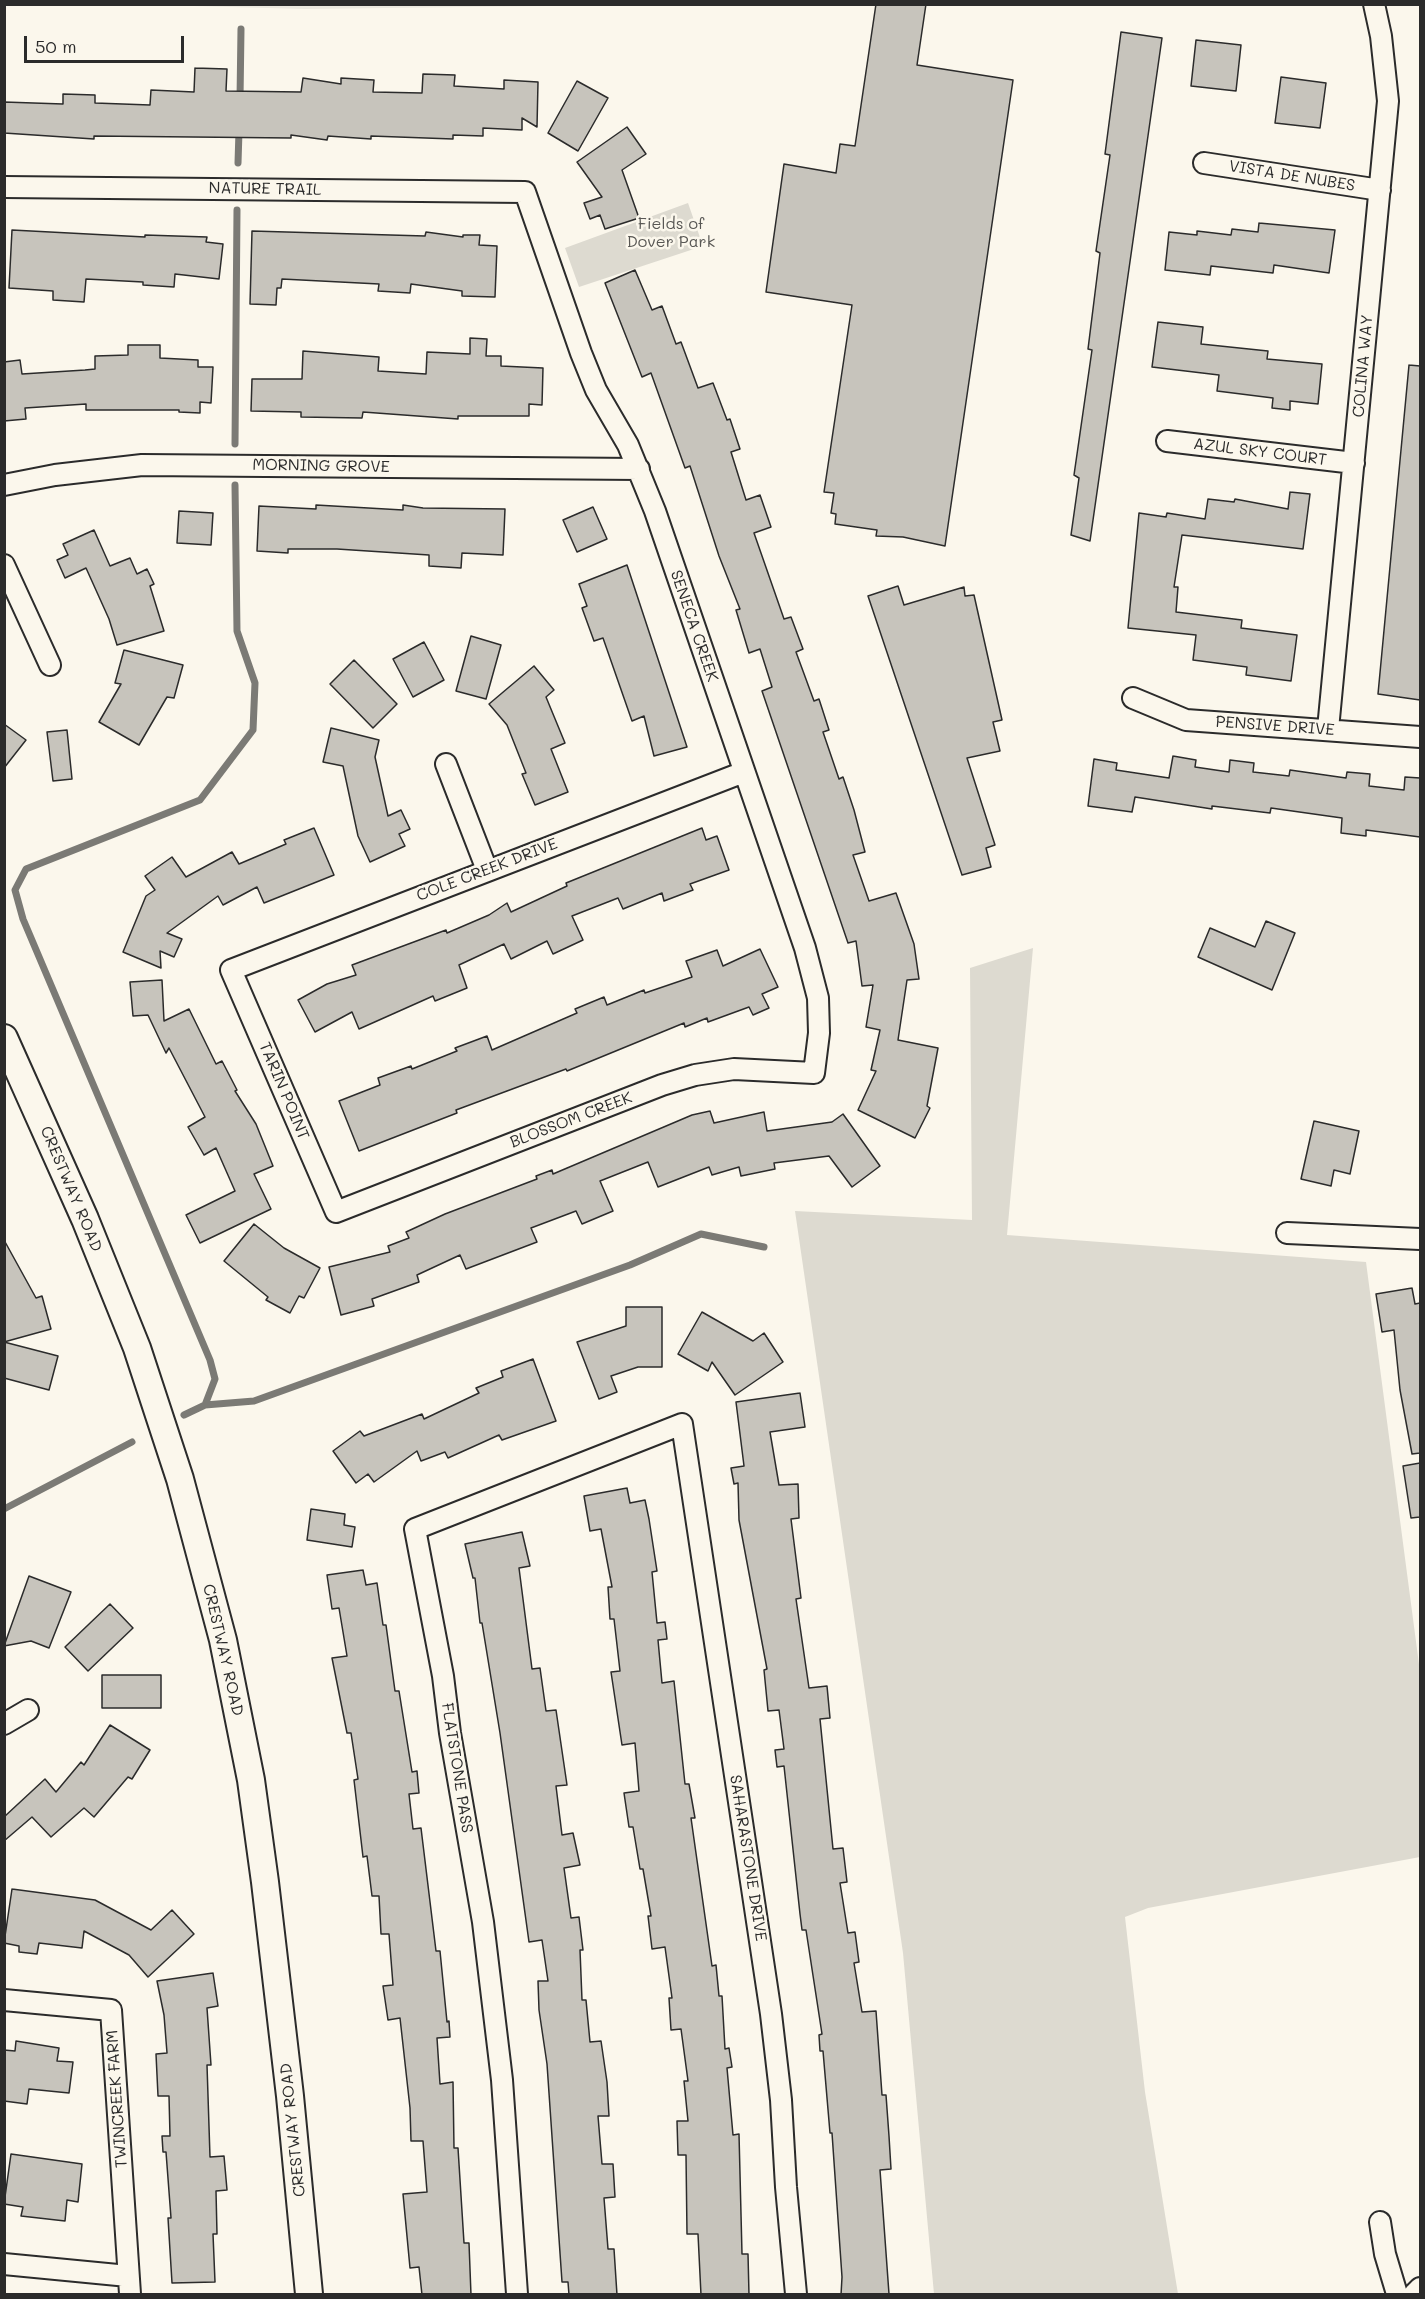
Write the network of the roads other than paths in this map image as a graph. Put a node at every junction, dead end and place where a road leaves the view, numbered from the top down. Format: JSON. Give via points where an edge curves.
{"nodes":[{"id":1,"x":1374,"y":4,"type":"edge"},
{"id":2,"x":1204,"y":163,"type":"dead end"},
{"id":3,"x":4,"y":187,"type":"edge"},
{"id":4,"x":1380,"y":190,"type":"junction"},
{"id":5,"x":525,"y":192,"type":"joint"},
{"id":6,"x":1167,"y":441,"type":"dead end"},
{"id":7,"x":1354,"y":463,"type":"junction"},
{"id":8,"x":639,"y":469,"type":"junction"},
{"id":9,"x":4,"y":485,"type":"edge"},
{"id":10,"x":4,"y":565,"type":"edge"},
{"id":11,"x":50,"y":665,"type":"dead end"},
{"id":12,"x":1133,"y":698,"type":"dead end"},
{"id":13,"x":1328,"y":729,"type":"junction"},
{"id":14,"x":1420,"y":737,"type":"edge"},
{"id":15,"x":446,"y":764,"type":"dead end"},
{"id":16,"x":744,"y":772,"type":"junction"},
{"id":17,"x":487,"y":870,"type":"junction"},
{"id":18,"x":231,"y":970,"type":"joint"},
{"id":19,"x":4,"y":1038,"type":"edge"},
{"id":20,"x":814,"y":1073,"type":"joint"},
{"id":21,"x":336,"y":1212,"type":"joint"},
{"id":22,"x":1287,"y":1233,"type":"dead end"},
{"id":23,"x":1420,"y":1239,"type":"edge"},
{"id":24,"x":682,"y":1424,"type":"joint"},
{"id":25,"x":28,"y":1710,"type":"dead end"},
{"id":26,"x":4,"y":1724,"type":"edge"},
{"id":27,"x":4,"y":2000,"type":"edge"},
{"id":28,"x":1380,"y":2222,"type":"dead end"},
{"id":29,"x":4,"y":2264,"type":"edge"},
{"id":30,"x":129,"y":2285,"type":"edge"},
{"id":31,"x":1420,"y":2288,"type":"edge"},
{"id":32,"x":309,"y":2295,"type":"edge"},
{"id":33,"x":517,"y":2295,"type":"edge"},
{"id":34,"x":796,"y":2295,"type":"edge"},
{"id":35,"x":1397,"y":2295,"type":"edge"},
{"id":36,"x":1414,"y":2295,"type":"edge"}],
"edges":[{"from":1,"to":4,"type":"street","name":"COLINA WAY","via":[[1388,101]]},
{"from":2,"to":4,"type":"street","name":"VISTA DE NUBES"},
{"from":3,"to":5,"type":"street","name":"NATURE TRAIL"},
{"from":4,"to":7,"type":"street","name":"COLINA WAY"},
{"from":5,"to":8,"type":"street","name":"SENECA CREEK","via":[[596,390]]},
{"from":6,"to":7,"type":"street","name":"AZUL SKY COURT"},
{"from":7,"to":13,"type":"street","name":"COLINA WAY"},
{"from":8,"to":9,"type":"street","name":"MORNING GROVE","via":[[142,465]]},
{"from":8,"to":16,"type":"street","name":"SENECA CREEK"},
{"from":10,"to":11,"type":"street"},
{"from":12,"to":13,"type":"street","name":"PENSIVE DRIVE","via":[[1186,720]]},
{"from":13,"to":14,"type":"street","name":"PENSIVE DRIVE"},
{"from":15,"to":17,"type":"street"},
{"from":16,"to":17,"type":"street","name":"COLE CREEK DRIVE"},
{"from":16,"to":20,"type":"street","name":"SENECA CREEK","via":[[805,948],[818,998]]},
{"from":17,"to":18,"type":"street","name":"COLE CREEK DRIVE"},
{"from":18,"to":21,"type":"street","name":"TARIN POINT"},
{"from":19,"to":32,"type":"street","name":"CRESTWAY ROAD","via":[[85,1219],[137,1348],[180,1479],[223,1640],[251,1779],[265,1882]]},
{"from":20,"to":21,"type":"street","name":"BLOSSOM CREEK","via":[[734,1069],[695,1075]]},
{"from":22,"to":23,"type":"street"},
{"from":24,"to":33,"type":"street","name":"FLATSTONE PASS","via":[[415,1529],[444,1676],[484,1933],[502,2080]]},
{"from":24,"to":34,"type":"street","name":"SAHARASTONE DRIVE","via":[[771,2014]]},
{"from":25,"to":26,"type":"street"},
{"from":27,"to":30,"type":"street","name":"TWINCREEK FARM","via":[[111,2010]]},
{"from":28,"to":35,"type":"street"},
{"from":29,"to":30,"type":"street"},
{"from":31,"to":36,"type":"street"}]}
